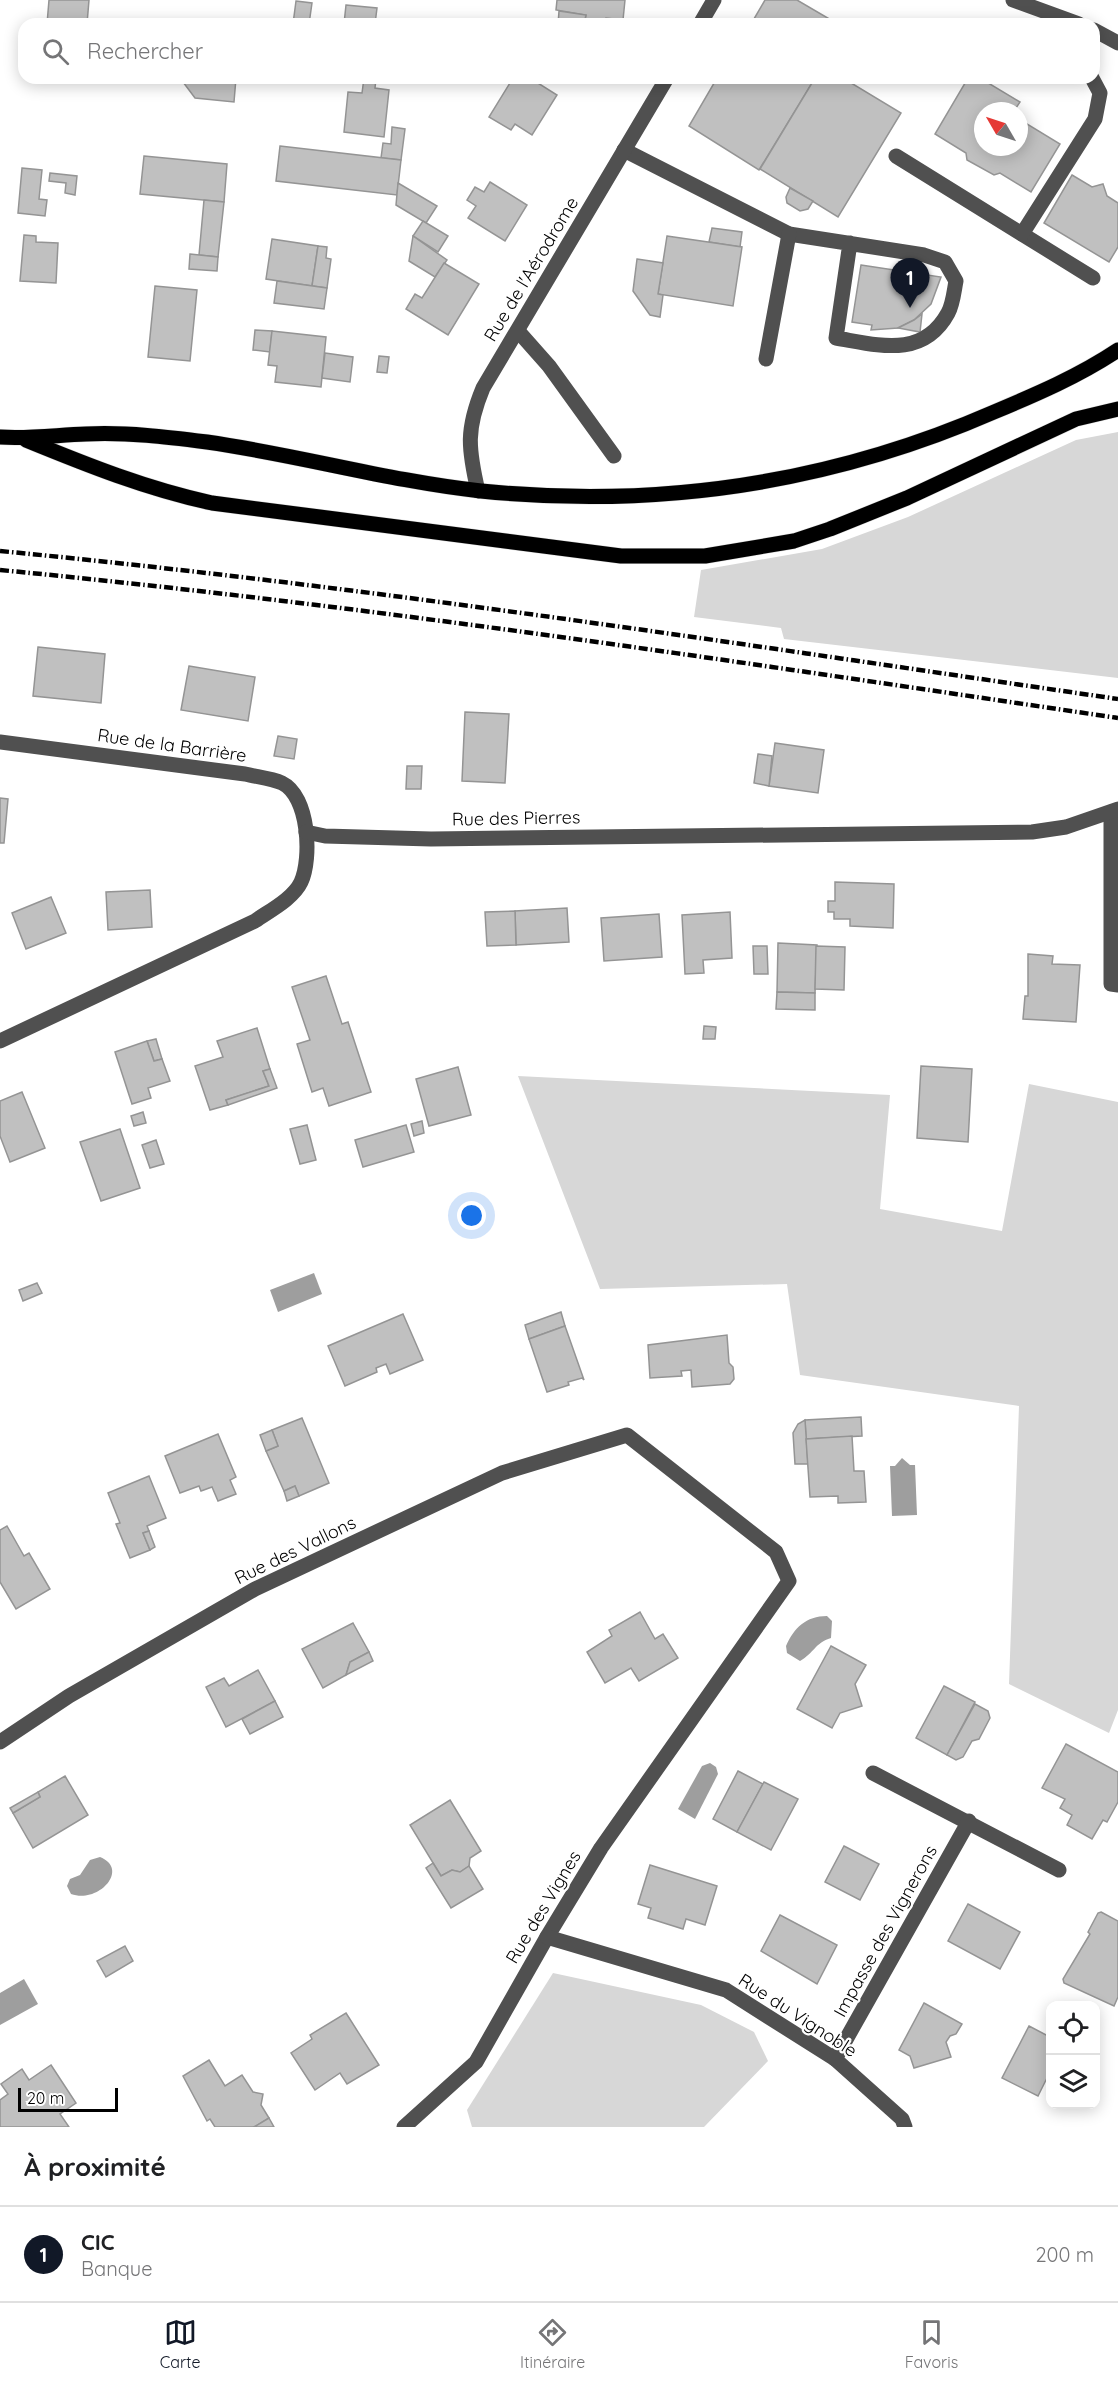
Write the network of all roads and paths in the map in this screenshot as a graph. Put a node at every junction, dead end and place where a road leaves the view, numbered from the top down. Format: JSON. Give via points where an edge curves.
{"nodes":[{"id":1,"x":714,"y":0,"type":"edge"},
{"id":2,"x":1012,"y":0,"type":"edge"},
{"id":3,"x":703,"y":18,"type":"edge"},
{"id":4,"x":1062,"y":18,"type":"edge"},
{"id":5,"x":1100,"y":33,"type":"edge"},
{"id":6,"x":1118,"y":43,"type":"edge"},
{"id":7,"x":663,"y":84,"type":"edge"},
{"id":8,"x":1095,"y":84,"type":"edge"},
{"id":9,"x":624,"y":150,"type":"junction"},
{"id":10,"x":896,"y":156,"type":"dead end"},
{"id":11,"x":789,"y":234,"type":"junction"},
{"id":12,"x":1022,"y":234,"type":"junction"},
{"id":13,"x":850,"y":243,"type":"junction"},
{"id":14,"x":1093,"y":278,"type":"dead end"},
{"id":15,"x":518,"y":331,"type":"junction"},
{"id":16,"x":1118,"y":350,"type":"edge"},
{"id":17,"x":766,"y":358,"type":"dead end"},
{"id":18,"x":1118,"y":409,"type":"edge"},
{"id":19,"x":0,"y":437,"type":"edge"},
{"id":20,"x":23,"y":439,"type":"junction"},
{"id":21,"x":614,"y":456,"type":"dead end"},
{"id":22,"x":478,"y":491,"type":"junction"},
{"id":23,"x":0,"y":742,"type":"edge"},
{"id":24,"x":1114,"y":811,"type":"edge"},
{"id":25,"x":306,"y":832,"type":"junction"},
{"id":26,"x":1118,"y":985,"type":"edge"},
{"id":27,"x":0,"y":1041,"type":"edge"},
{"id":28,"x":627,"y":1435,"type":"joint"},
{"id":29,"x":0,"y":1742,"type":"edge"},
{"id":30,"x":873,"y":1773,"type":"dead end"},
{"id":31,"x":969,"y":1821,"type":"junction"},
{"id":32,"x":1059,"y":1870,"type":"dead end"},
{"id":33,"x":547,"y":1937,"type":"junction"},
{"id":34,"x":835,"y":2060,"type":"junction"},
{"id":35,"x":404,"y":2127,"type":"edge"},
{"id":36,"x":905,"y":2127,"type":"edge"}],
"edges":[{"from":1,"to":3,"type":"street"},
{"from":2,"to":4,"type":"street"},
{"from":5,"to":6,"type":"street"},
{"from":7,"to":9,"type":"street","name":"Rue de l'Aérodrome"},
{"from":8,"to":12,"type":"street","via":[[1100,93],[1095,119]]},
{"from":9,"to":11,"type":"street"},
{"from":9,"to":15,"type":"street","name":"Rue de l'Aérodrome"},
{"from":10,"to":12,"type":"street"},
{"from":11,"to":13,"type":"street"},
{"from":11,"to":17,"type":"street"},
{"from":12,"to":14,"type":"street"},
{"from":13,"to":13,"type":"street","via":[[945,262],[956,281],[949,312],[926,338],[895,348],[836,338]]},
{"from":15,"to":21,"type":"street","via":[[549,366]]},
{"from":15,"to":22,"type":"street","name":"Rue de l'Aérodrome","via":[[483,388],[472,418],[469,450]]},
{"from":16,"to":22,"type":"main road","via":[[1085,372],[944,434],[845,466],[784,480],[660,496],[563,497]]},
{"from":18,"to":20,"type":"main road","via":[[1076,418],[907,498],[831,529],[794,541],[705,556],[621,555],[212,503],[126,480]]},
{"from":19,"to":20,"type":"main road"},
{"from":20,"to":22,"type":"main road","via":[[142,434],[209,442]]},
{"from":23,"to":25,"type":"street","name":"Rue de la Barrière","via":[[246,774],[283,784],[299,799]]},
{"from":24,"to":25,"type":"street","name":"Rue des Pierres","via":[[1066,827],[1032,832],[431,839]]},
{"from":24,"to":26,"type":"street","via":[[1111,984]]},
{"from":25,"to":27,"type":"street","via":[[306,861],[300,884],[255,921]]},
{"from":28,"to":29,"type":"street","name":"Rue des Vallons","via":[[502,1473],[255,1589],[69,1696]]},
{"from":28,"to":33,"type":"street","name":"Rue des Vignes","via":[[776,1552],[789,1581],[602,1848]]},
{"from":30,"to":31,"type":"street"},
{"from":31,"to":32,"type":"street"},
{"from":31,"to":34,"type":"street","name":"Impasse des Vignerons"},
{"from":33,"to":34,"type":"street","name":"Rue du Vignoble","via":[[726,1990]]},
{"from":33,"to":35,"type":"street","name":"Rue des Vignes","via":[[476,2062]]},
{"from":34,"to":36,"type":"street","name":"Rue du Vignoble","via":[[902,2119]]}]}
